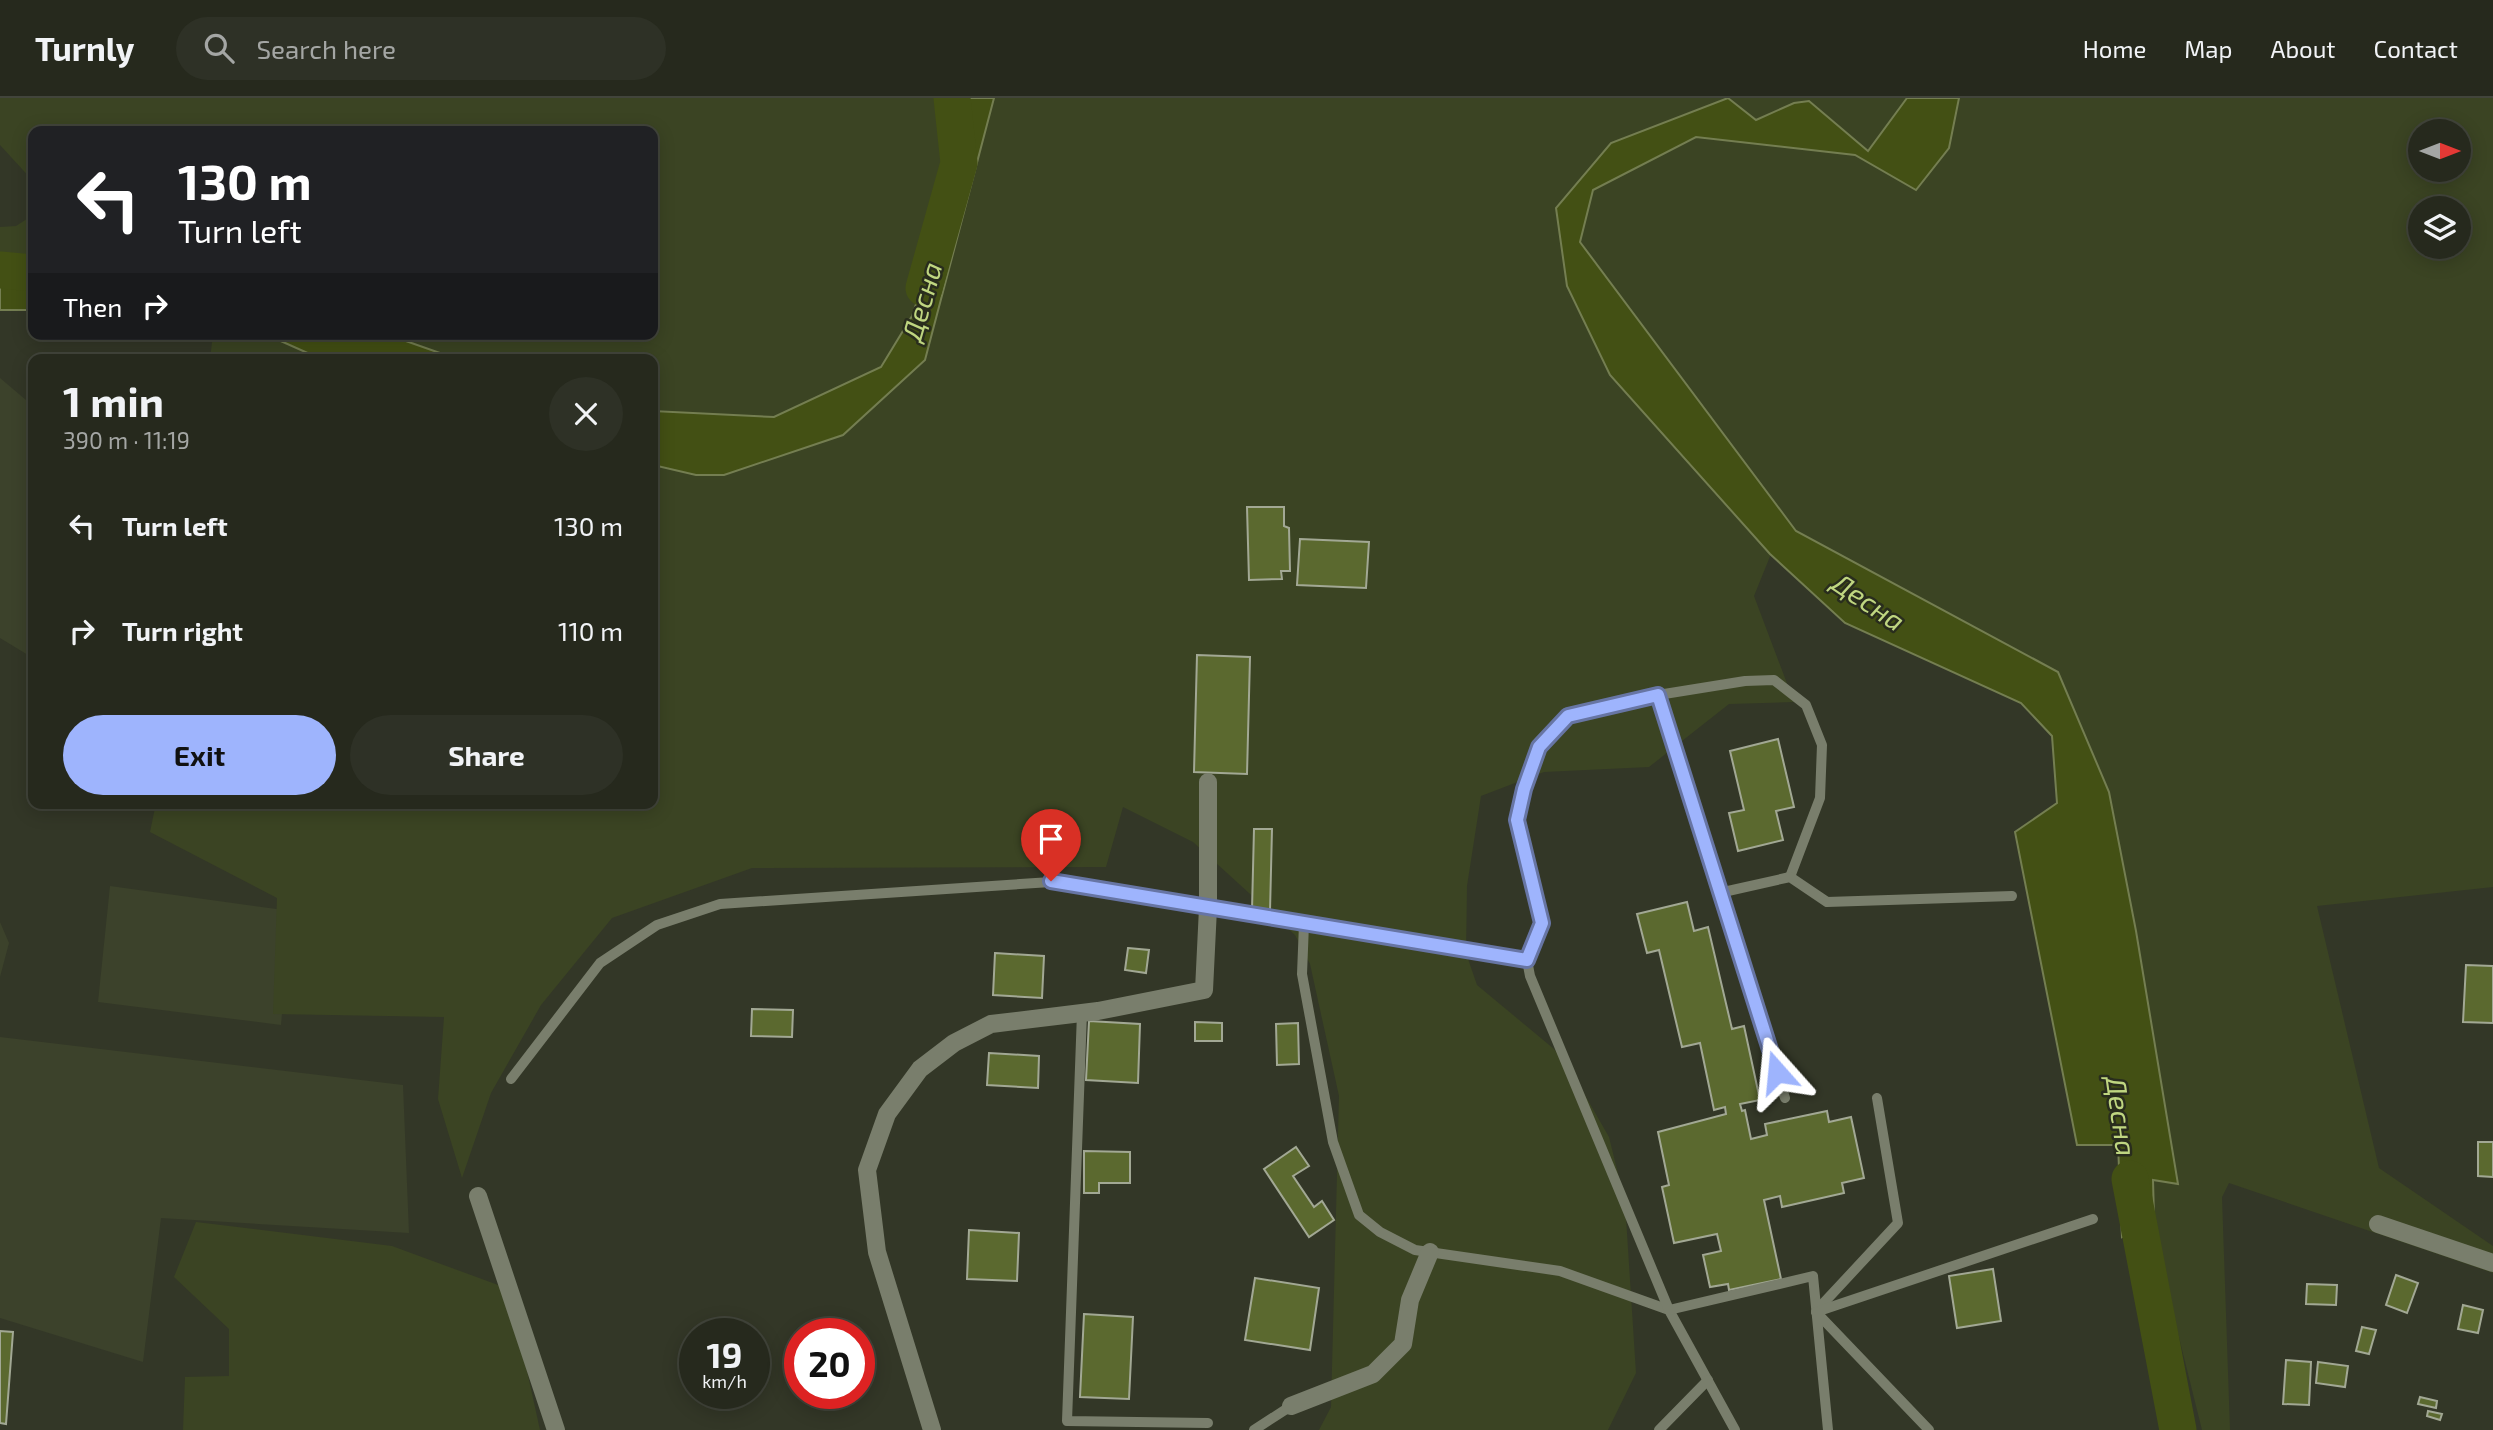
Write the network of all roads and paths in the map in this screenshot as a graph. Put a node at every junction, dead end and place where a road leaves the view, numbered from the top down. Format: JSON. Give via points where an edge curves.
{"nodes":[{"id":1,"x":1658,"y":695,"type":"junction"},
{"id":2,"x":1208,"y":782,"type":"dead end"},
{"id":3,"x":1790,"y":877,"type":"junction"},
{"id":4,"x":1719,"y":893,"type":"junction"},
{"id":5,"x":2012,"y":895,"type":"dead end"},
{"id":6,"x":1208,"y":908,"type":"junction"},
{"id":7,"x":1304,"y":924,"type":"junction"},
{"id":8,"x":1527,"y":960,"type":"junction"},
{"id":9,"x":1082,"y":1013,"type":"junction"},
{"id":10,"x":511,"y":1079,"type":"dead end"},
{"id":11,"x":1785,"y":1098,"type":"dead end"},
{"id":12,"x":1877,"y":1098,"type":"dead end"},
{"id":13,"x":478,"y":1196,"type":"dead end"},
{"id":14,"x":2093,"y":1219,"type":"dead end"},
{"id":15,"x":2378,"y":1224,"type":"dead end"},
{"id":16,"x":1430,"y":1252,"type":"junction"},
{"id":17,"x":2493,"y":1263,"type":"edge"},
{"id":18,"x":1669,"y":1310,"type":"junction"},
{"id":19,"x":1816,"y":1311,"type":"junction"},
{"id":20,"x":1708,"y":1380,"type":"junction"},
{"id":21,"x":1291,"y":1406,"type":"joint"},
{"id":22,"x":1208,"y":1423,"type":"dead end"},
{"id":23,"x":556,"y":1430,"type":"edge"},
{"id":24,"x":932,"y":1430,"type":"edge"},
{"id":25,"x":1254,"y":1430,"type":"edge"},
{"id":26,"x":1659,"y":1430,"type":"edge"},
{"id":27,"x":1735,"y":1430,"type":"edge"},
{"id":28,"x":1828,"y":1430,"type":"edge"},
{"id":29,"x":1929,"y":1430,"type":"edge"}],
"edges":[{"from":1,"to":3,"type":"lane","via":[[1774,680],[1806,705],[1822,745],[1819,798]]},
{"from":1,"to":4,"type":"lane"},
{"from":1,"to":8,"type":"lane","via":[[1568,716],[1539,747],[1517,820],[1542,923]]},
{"from":2,"to":6,"type":"street"},
{"from":3,"to":4,"type":"lane"},
{"from":3,"to":5,"type":"lane","via":[[1827,902]]},
{"from":4,"to":11,"type":"lane"},
{"from":6,"to":7,"type":"lane"},
{"from":6,"to":9,"type":"street","via":[[1204,990]]},
{"from":6,"to":10,"type":"lane","via":[[1051,881],[720,904],[657,925],[600,963]]},
{"from":7,"to":8,"type":"lane"},
{"from":7,"to":16,"type":"lane","via":[[1302,974],[1328,1116],[1359,1215],[1380,1232],[1415,1250]]},
{"from":8,"to":18,"type":"lane"},
{"from":9,"to":22,"type":"lane","via":[[1067,1421]]},
{"from":9,"to":24,"type":"street","via":[[991,1024],[954,1043],[920,1069],[887,1114],[867,1170],[877,1252]]},
{"from":12,"to":19,"type":"lane","via":[[1898,1223]]},
{"from":13,"to":23,"type":"street"},
{"from":14,"to":19,"type":"lane"},
{"from":15,"to":17,"type":"street"},
{"from":16,"to":18,"type":"lane","via":[[1560,1271]]},
{"from":16,"to":21,"type":"street","via":[[1410,1300],[1404,1345],[1373,1374]]},
{"from":18,"to":19,"type":"lane","via":[[1812,1276]]},
{"from":18,"to":20,"type":"lane"},
{"from":19,"to":28,"type":"lane"},
{"from":19,"to":29,"type":"lane"},
{"from":20,"to":26,"type":"lane"},
{"from":20,"to":27,"type":"lane"},
{"from":21,"to":25,"type":"lane"}]}
